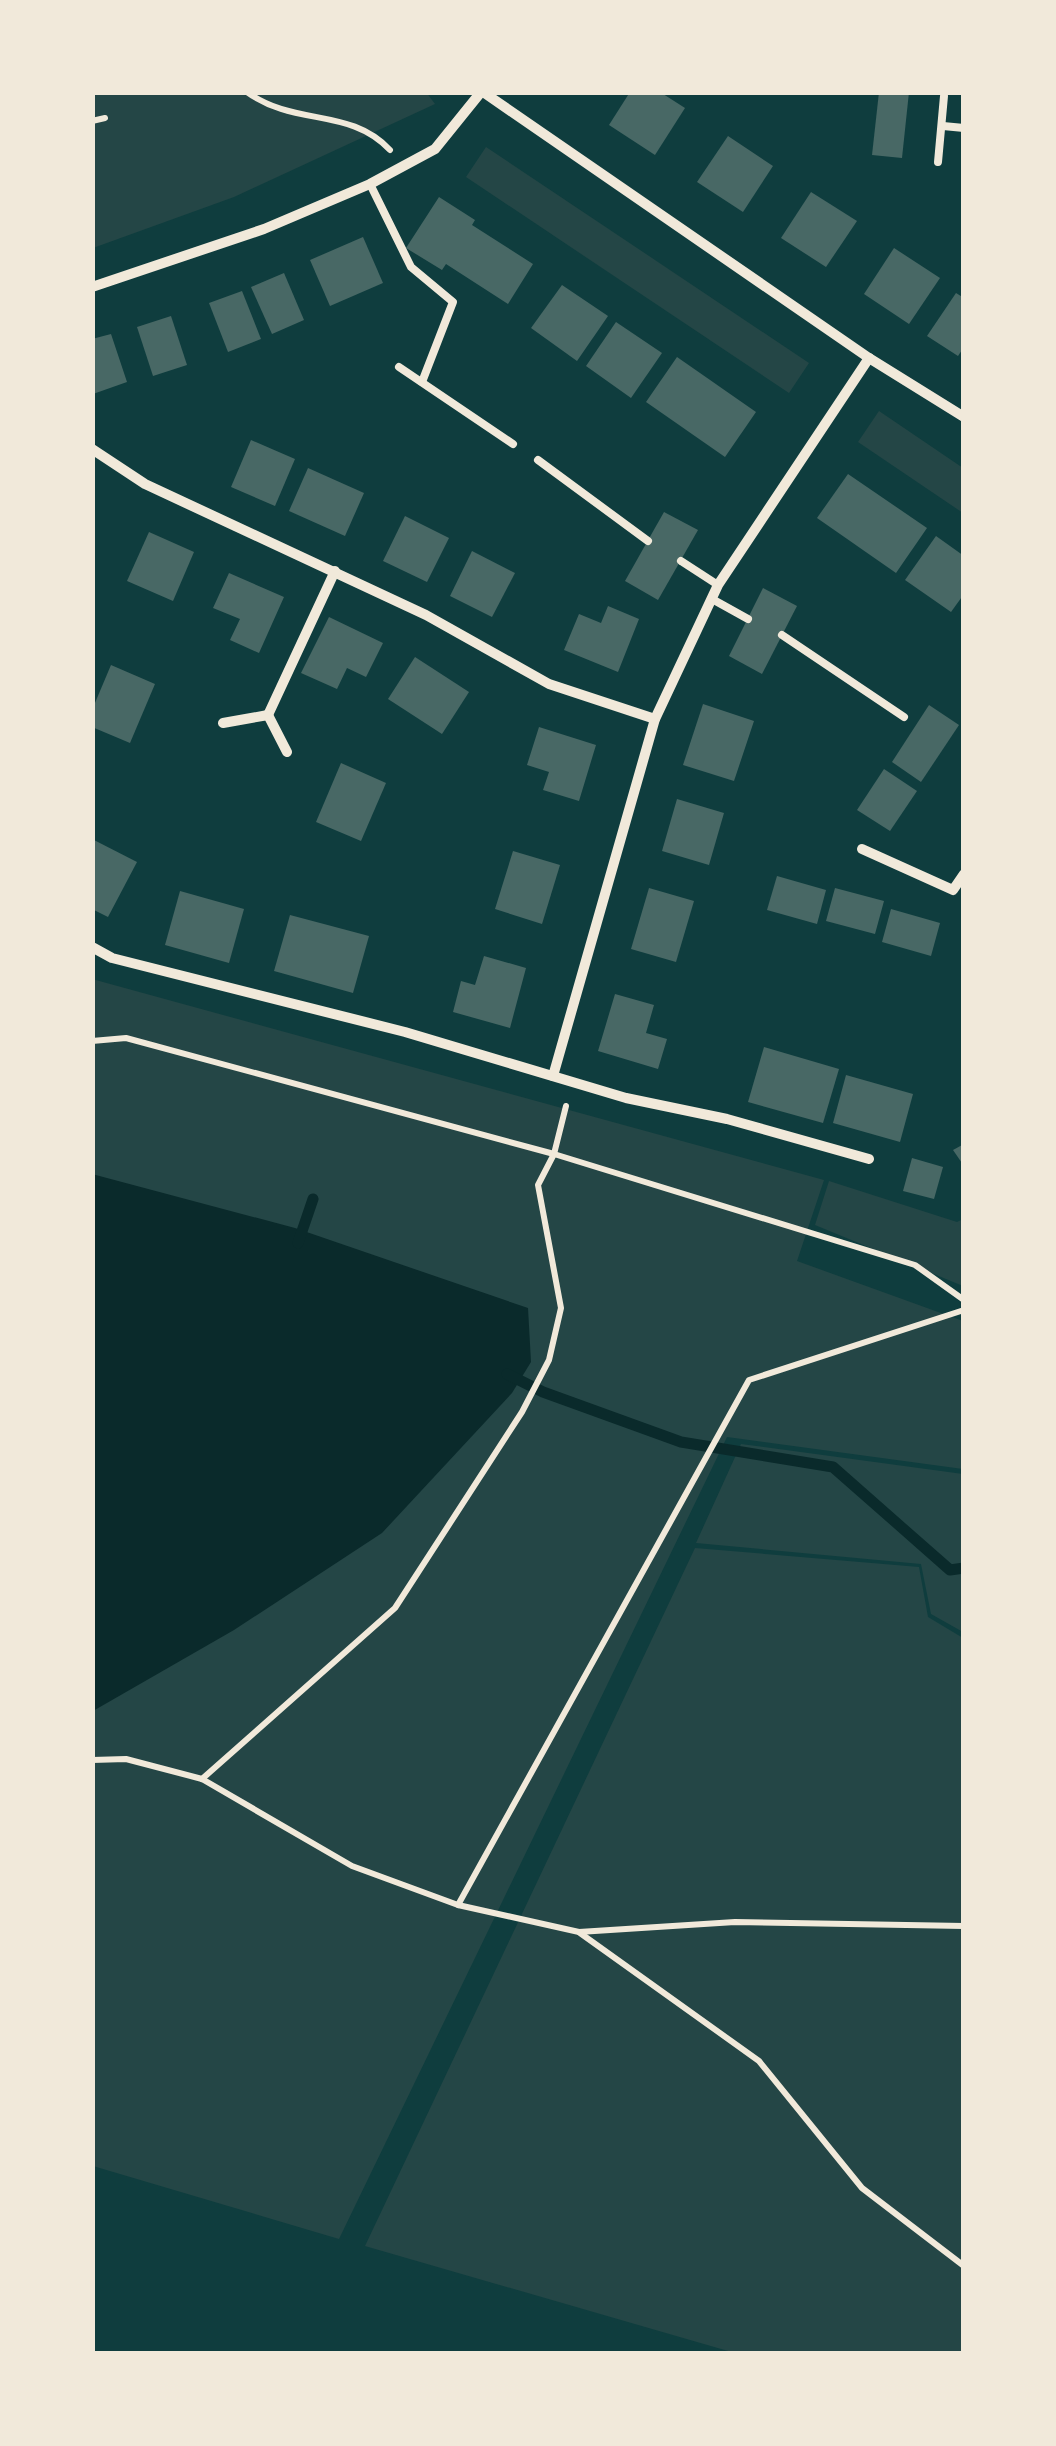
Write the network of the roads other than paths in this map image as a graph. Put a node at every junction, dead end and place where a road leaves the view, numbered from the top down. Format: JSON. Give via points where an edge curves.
{"nodes":[{"id":1,"x":482,"y":92,"type":"edge"},
{"id":2,"x":944,"y":96,"type":"dead end"},
{"id":3,"x":943,"y":126,"type":"junction"},
{"id":4,"x":964,"y":128,"type":"edge"},
{"id":5,"x":938,"y":162,"type":"dead end"},
{"id":6,"x":370,"y":184,"type":"junction"},
{"id":7,"x":92,"y":288,"type":"edge"},
{"id":8,"x":869,"y":358,"type":"junction"},
{"id":9,"x":399,"y":366,"type":"dead end"},
{"id":10,"x":422,"y":382,"type":"junction"},
{"id":11,"x":964,"y":417,"type":"edge"},
{"id":12,"x":513,"y":444,"type":"dead end"},
{"id":13,"x":92,"y":449,"type":"edge"},
{"id":14,"x":538,"y":460,"type":"dead end"},
{"id":15,"x":648,"y":541,"type":"dead end"},
{"id":16,"x":681,"y":561,"type":"dead end"},
{"id":17,"x":335,"y":571,"type":"junction"},
{"id":18,"x":718,"y":585,"type":"junction"},
{"id":19,"x":712,"y":599,"type":"junction"},
{"id":20,"x":748,"y":619,"type":"dead end"},
{"id":21,"x":782,"y":635,"type":"dead end"},
{"id":22,"x":268,"y":715,"type":"junction"},
{"id":23,"x":904,"y":717,"type":"dead end"},
{"id":24,"x":656,"y":718,"type":"junction"},
{"id":25,"x":223,"y":723,"type":"dead end"},
{"id":26,"x":287,"y":752,"type":"dead end"},
{"id":27,"x":862,"y":849,"type":"dead end"},
{"id":28,"x":964,"y":874,"type":"edge"},
{"id":29,"x":92,"y":947,"type":"edge"},
{"id":30,"x":553,"y":1076,"type":"junction"},
{"id":31,"x":869,"y":1159,"type":"dead end"}],
"edges":[{"from":1,"to":6,"type":"street","via":[[436,148]]},
{"from":1,"to":8,"type":"street"},
{"from":2,"to":3,"type":"lane"},
{"from":3,"to":4,"type":"lane"},
{"from":3,"to":5,"type":"lane"},
{"from":6,"to":7,"type":"street","via":[[264,229]]},
{"from":6,"to":10,"type":"lane","via":[[411,268],[453,302]]},
{"from":8,"to":11,"type":"street"},
{"from":8,"to":18,"type":"street"},
{"from":9,"to":10,"type":"lane"},
{"from":10,"to":12,"type":"lane"},
{"from":13,"to":17,"type":"street","via":[[145,484]]},
{"from":14,"to":15,"type":"lane"},
{"from":16,"to":18,"type":"lane"},
{"from":17,"to":22,"type":"street"},
{"from":17,"to":24,"type":"street","via":[[549,684]]},
{"from":18,"to":19,"type":"street"},
{"from":19,"to":20,"type":"lane"},
{"from":19,"to":24,"type":"street"},
{"from":21,"to":23,"type":"lane"},
{"from":22,"to":25,"type":"street"},
{"from":22,"to":26,"type":"street"},
{"from":24,"to":30,"type":"street"},
{"from":27,"to":28,"type":"street","via":[[953,890]]},
{"from":29,"to":30,"type":"street","via":[[112,958]]},
{"from":30,"to":31,"type":"street"}]}
